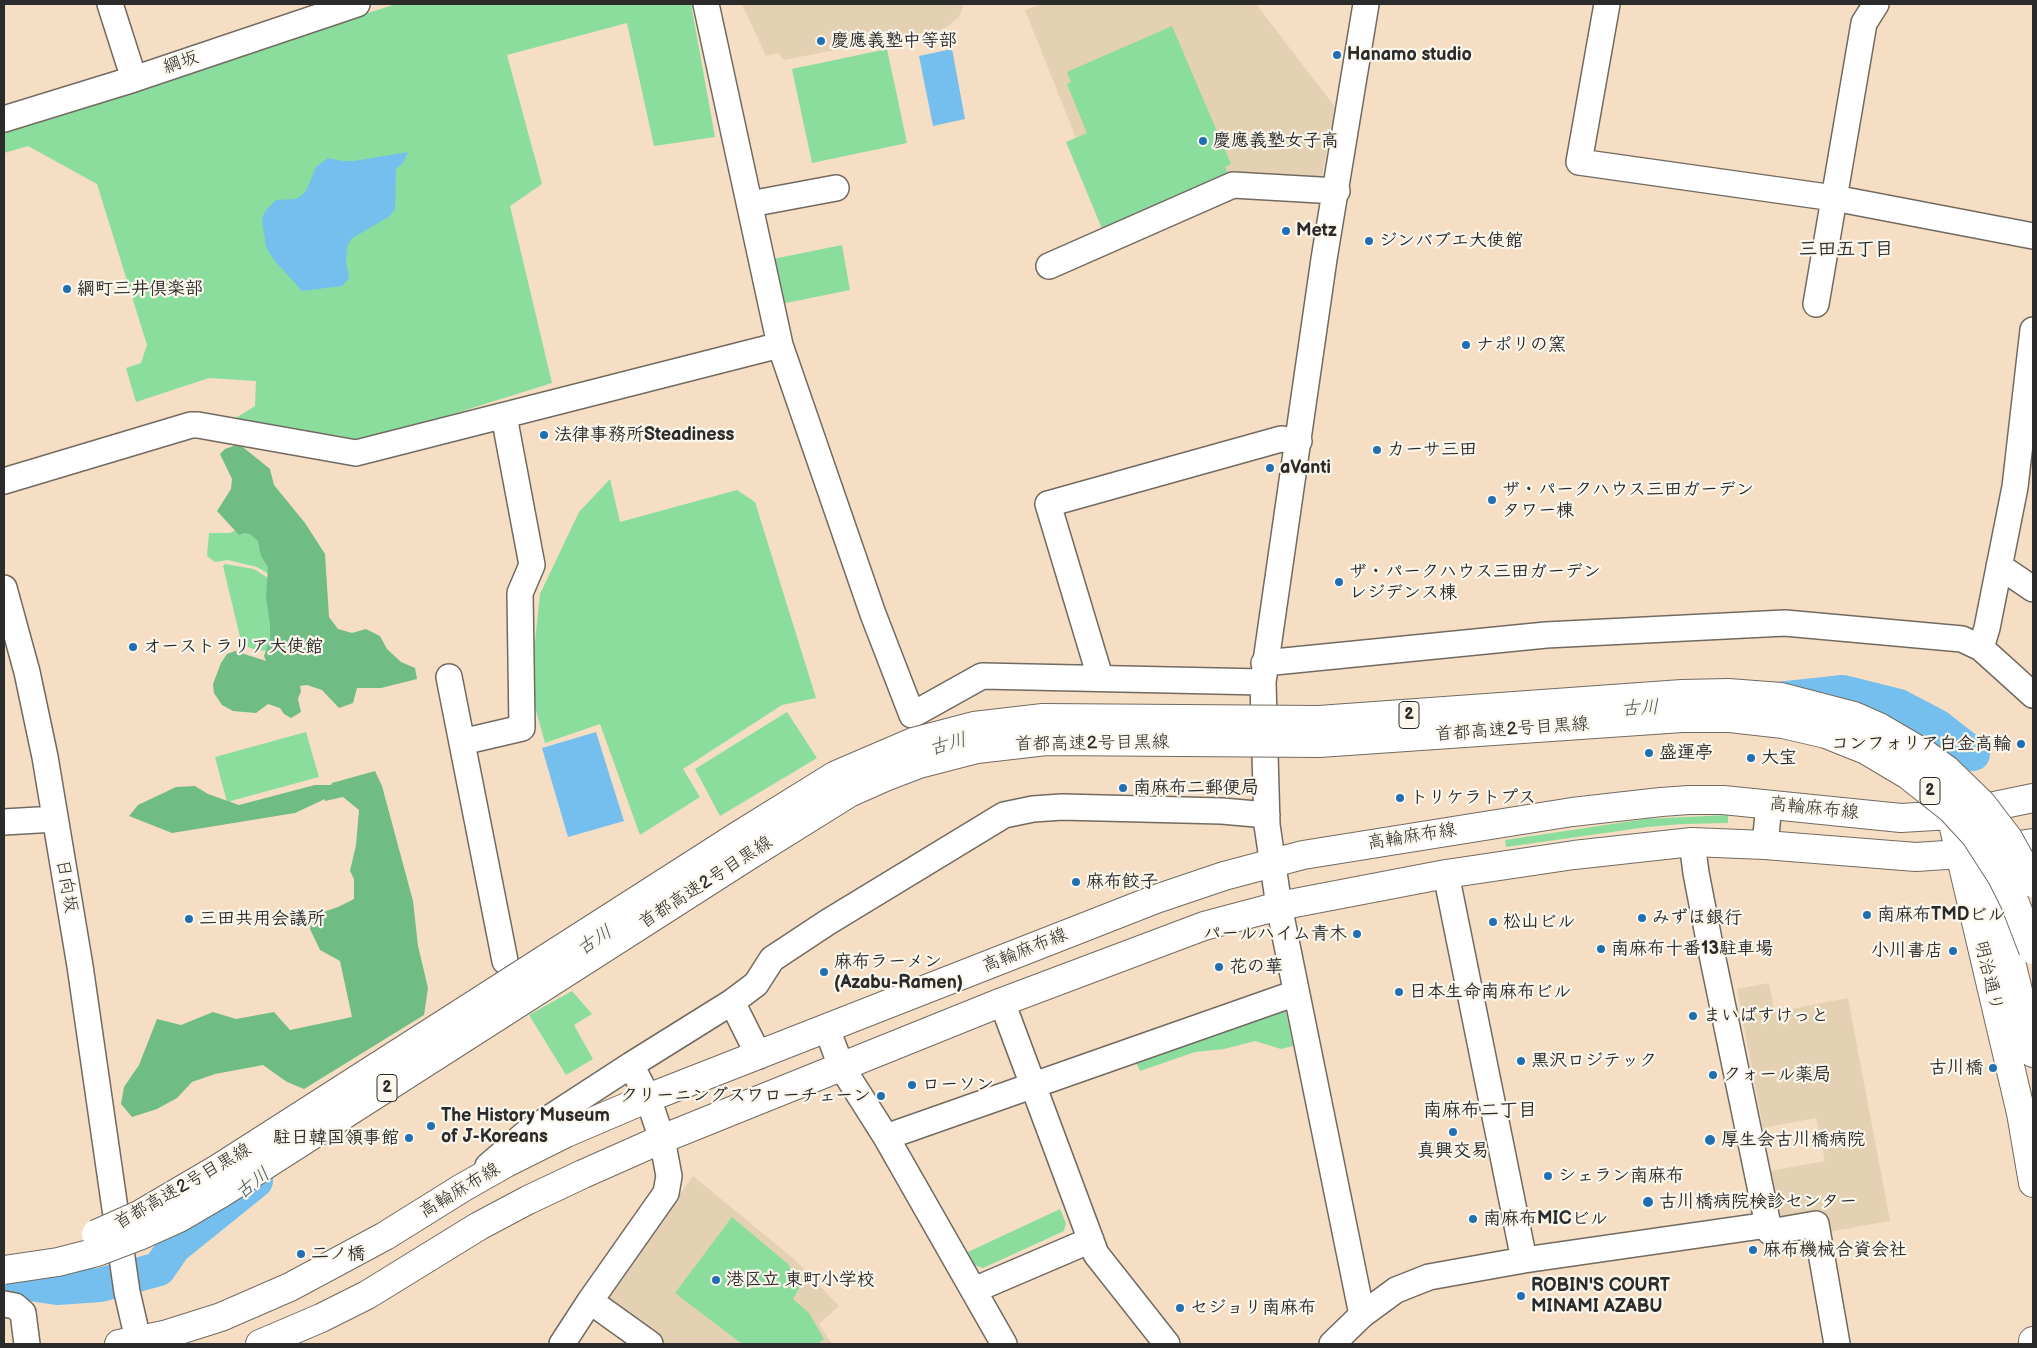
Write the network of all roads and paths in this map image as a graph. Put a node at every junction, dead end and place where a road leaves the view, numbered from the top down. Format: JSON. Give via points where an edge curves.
{"nodes":[{"id":1,"x":110,"y":4,"type":"edge"},
{"id":2,"x":357,"y":4,"type":"edge"},
{"id":3,"x":706,"y":4,"type":"edge"},
{"id":4,"x":1366,"y":4,"type":"edge"},
{"id":5,"x":1608,"y":4,"type":"edge"},
{"id":6,"x":1876,"y":4,"type":"edge"},
{"id":7,"x":134,"y":79,"type":"junction"},
{"id":8,"x":4,"y":119,"type":"edge"},
{"id":9,"x":836,"y":188,"type":"dead end"},
{"id":10,"x":1337,"y":191,"type":"junction"},
{"id":11,"x":1834,"y":198,"type":"junction"},
{"id":12,"x":750,"y":204,"type":"junction"},
{"id":13,"x":2033,"y":236,"type":"edge"},
{"id":14,"x":1050,"y":266,"type":"dead end"},
{"id":15,"x":1816,"y":304,"type":"dead end"},
{"id":16,"x":2033,"y":339,"type":"edge"},
{"id":17,"x":780,"y":344,"type":"junction"},
{"id":18,"x":504,"y":416,"type":"junction"},
{"id":19,"x":1299,"y":441,"type":"junction"},
{"id":20,"x":4,"y":481,"type":"edge"},
{"id":21,"x":1999,"y":566,"type":"junction"},
{"id":22,"x":4,"y":588,"type":"edge"},
{"id":23,"x":2033,"y":589,"type":"edge"},
{"id":24,"x":1981,"y":648,"type":"junction"},
{"id":25,"x":1264,"y":673,"type":"junction"},
{"id":26,"x":449,"y":677,"type":"dead end"},
{"id":27,"x":1100,"y":677,"type":"junction"},
{"id":28,"x":2033,"y":695,"type":"edge"},
{"id":29,"x":462,"y":742,"type":"junction"},
{"id":30,"x":2033,"y":798,"type":"edge"},
{"id":31,"x":1769,"y":804,"type":"junction"},
{"id":32,"x":1267,"y":815,"type":"junction"},
{"id":33,"x":1951,"y":815,"type":"junction"},
{"id":34,"x":55,"y":819,"type":"junction"},
{"id":35,"x":4,"y":822,"type":"edge"},
{"id":36,"x":1692,"y":842,"type":"junction"},
{"id":37,"x":1765,"y":845,"type":"junction"},
{"id":38,"x":1997,"y":848,"type":"edge"},
{"id":39,"x":1273,"y":862,"type":"junction"},
{"id":40,"x":1446,"y":874,"type":"junction"},
{"id":41,"x":2033,"y":883,"type":"edge"},
{"id":42,"x":1279,"y":906,"type":"junction"},
{"id":43,"x":2033,"y":950,"type":"edge"},
{"id":44,"x":504,"y":961,"type":"dead end"},
{"id":45,"x":1296,"y":993,"type":"junction"},
{"id":46,"x":732,"y":1002,"type":"junction"},
{"id":47,"x":1002,"y":1002,"type":"junction"},
{"id":48,"x":827,"y":1029,"type":"junction"},
{"id":49,"x":2033,"y":1053,"type":"edge"},
{"id":50,"x":759,"y":1056,"type":"junction"},
{"id":51,"x":631,"y":1065,"type":"junction"},
{"id":52,"x":841,"y":1066,"type":"junction"},
{"id":53,"x":1033,"y":1086,"type":"junction"},
{"id":54,"x":648,"y":1098,"type":"junction"},
{"id":55,"x":886,"y":1137,"type":"junction"},
{"id":56,"x":662,"y":1139,"type":"junction"},
{"id":57,"x":2033,"y":1183,"type":"edge"},
{"id":58,"x":462,"y":1188,"type":"junction"},
{"id":59,"x":1768,"y":1225,"type":"junction"},
{"id":60,"x":1091,"y":1240,"type":"junction"},
{"id":61,"x":4,"y":1260,"type":"edge"},
{"id":62,"x":1524,"y":1260,"type":"junction"},
{"id":63,"x":4,"y":1270,"type":"edge"},
{"id":64,"x":974,"y":1290,"type":"junction"},
{"id":65,"x":590,"y":1301,"type":"junction"},
{"id":66,"x":4,"y":1304,"type":"edge"},
{"id":67,"x":1362,"y":1315,"type":"junction"},
{"id":68,"x":132,"y":1343,"type":"edge"},
{"id":69,"x":27,"y":1344,"type":"edge"},
{"id":70,"x":260,"y":1344,"type":"edge"},
{"id":71,"x":562,"y":1344,"type":"edge"},
{"id":72,"x":650,"y":1344,"type":"edge"},
{"id":73,"x":1004,"y":1344,"type":"edge"},
{"id":74,"x":1167,"y":1344,"type":"edge"},
{"id":75,"x":1332,"y":1344,"type":"edge"},
{"id":76,"x":1837,"y":1344,"type":"edge"}],
"edges":[{"from":1,"to":7,"type":"street"},
{"from":2,"to":7,"type":"street","name":"綱坂"},
{"from":3,"to":12,"type":"street"},
{"from":4,"to":10,"type":"street"},
{"from":5,"to":11,"type":"street","via":[[1579,162]]},
{"from":6,"to":11,"type":"street","via":[[1864,23]]},
{"from":7,"to":8,"type":"street","name":"綱坂"},
{"from":9,"to":12,"type":"street"},
{"from":10,"to":14,"type":"street","via":[[1233,185]]},
{"from":10,"to":19,"type":"street"},
{"from":11,"to":13,"type":"street"},
{"from":11,"to":15,"type":"street"},
{"from":12,"to":17,"type":"street"},
{"from":16,"to":21,"type":"street","via":[[2014,487]]},
{"from":17,"to":18,"type":"street"},
{"from":17,"to":27,"type":"street","via":[[873,614],[912,715],[982,676]]},
{"from":18,"to":20,"type":"street","via":[[356,453],[191,425]]},
{"from":18,"to":29,"type":"street","via":[[532,565],[520,593],[522,728]]},
{"from":19,"to":25,"type":"street"},
{"from":19,"to":27,"type":"street","via":[[1281,439],[1048,504]]},
{"from":21,"to":23,"type":"street"},
{"from":21,"to":24,"type":"street"},
{"from":22,"to":34,"type":"street","name":"日向坂","via":[[28,672]]},
{"from":24,"to":25,"type":"street","via":[[1962,639],[1785,623],[1546,636]]},
{"from":24,"to":28,"type":"street"},
{"from":25,"to":27,"type":"street"},
{"from":25,"to":32,"type":"street","bridge":true},
{"from":26,"to":29,"type":"street"},
{"from":29,"to":44,"type":"street"},
{"from":30,"to":33,"type":"main road","name":"高輪麻布線"},
{"from":31,"to":33,"type":"main road","name":"高輪麻布線","via":[[1900,818]]},
{"from":31,"to":37,"type":"street"},
{"from":31,"to":39,"type":"main road","name":"高輪麻布線","via":[[1689,800],[1572,812]]},
{"from":32,"to":39,"type":"street"},
{"from":32,"to":46,"type":"street","via":[[1062,807],[1004,815],[772,959],[756,984]]},
{"from":33,"to":38,"type":"main road","name":"明治通り"},
{"from":34,"to":35,"type":"street"},
{"from":34,"to":68,"type":"street","name":"日向坂","bridge":true,"via":[[113,1188],[130,1306]]},
{"from":36,"to":37,"type":"main road"},
{"from":36,"to":40,"type":"main road"},
{"from":36,"to":59,"type":"street"},
{"from":37,"to":38,"type":"main road","via":[[1916,857]]},
{"from":38,"to":49,"type":"main road","name":"明治通り"},
{"from":38,"to":57,"type":"main road","name":"明治通り","via":[[2021,1113]]},
{"from":39,"to":42,"type":"street"},
{"from":39,"to":48,"type":"main road","name":"高輪麻布線","via":[[1156,899]]},
{"from":40,"to":42,"type":"main road"},
{"from":40,"to":62,"type":"street"},
{"from":41,"to":61,"type":"main road","name":"首都高速2号目黒線","number":"2","bridge":true,"via":[[2008,838],[1982,804],[1947,770],[1879,727],[1854,716],[1781,697],[1682,694],[1319,720],[1043,718],[974,726],[913,742],[836,775],[164,1201],[73,1244]]},
{"from":42,"to":45,"type":"street"},
{"from":42,"to":47,"type":"main road","via":[[1173,936]]},
{"from":43,"to":63,"type":"main road","name":"首都高速2号目黒線","number":"2","bridge":true,"via":[[2002,877],[1975,836],[1951,809],[1880,757],[1847,741],[1802,728],[1754,720],[1682,718],[1319,743],[1046,741],[986,748],[919,764],[842,798],[179,1218],[97,1252]]},
{"from":45,"to":53,"type":"street"},
{"from":45,"to":67,"type":"street"},
{"from":46,"to":50,"type":"street"},
{"from":46,"to":51,"type":"street"},
{"from":47,"to":52,"type":"main road"},
{"from":47,"to":53,"type":"street"},
{"from":48,"to":50,"type":"main road","name":"高輪麻布線"},
{"from":48,"to":52,"type":"street"},
{"from":50,"to":54,"type":"main road","name":"高輪麻布線"},
{"from":51,"to":54,"type":"street"},
{"from":51,"to":58,"type":"street","via":[[525,1134]]},
{"from":52,"to":55,"type":"street"},
{"from":52,"to":56,"type":"main road"},
{"from":53,"to":55,"type":"street"},
{"from":53,"to":60,"type":"street"},
{"from":54,"to":56,"type":"street"},
{"from":54,"to":58,"type":"main road","name":"高輪麻布線","via":[[566,1133]]},
{"from":55,"to":64,"type":"street"},
{"from":56,"to":65,"type":"street","via":[[669,1176],[666,1193]]},
{"from":56,"to":70,"type":"main road","via":[[528,1200],[367,1294]]},
{"from":58,"to":68,"type":"main road","name":"高輪麻布線","via":[[386,1236],[290,1287],[221,1317]]},
{"from":59,"to":62,"type":"street"},
{"from":59,"to":76,"type":"street","via":[[1770,1232],[1816,1224]]},
{"from":60,"to":64,"type":"street"},
{"from":60,"to":74,"type":"street","via":[[1096,1254]]},
{"from":62,"to":67,"type":"street","via":[[1429,1278],[1396,1290]]},
{"from":64,"to":73,"type":"street"},
{"from":65,"to":71,"type":"street"},
{"from":65,"to":72,"type":"street"},
{"from":66,"to":69,"type":"street","via":[[15,1306],[23,1313]]},
{"from":67,"to":75,"type":"street"}]}
